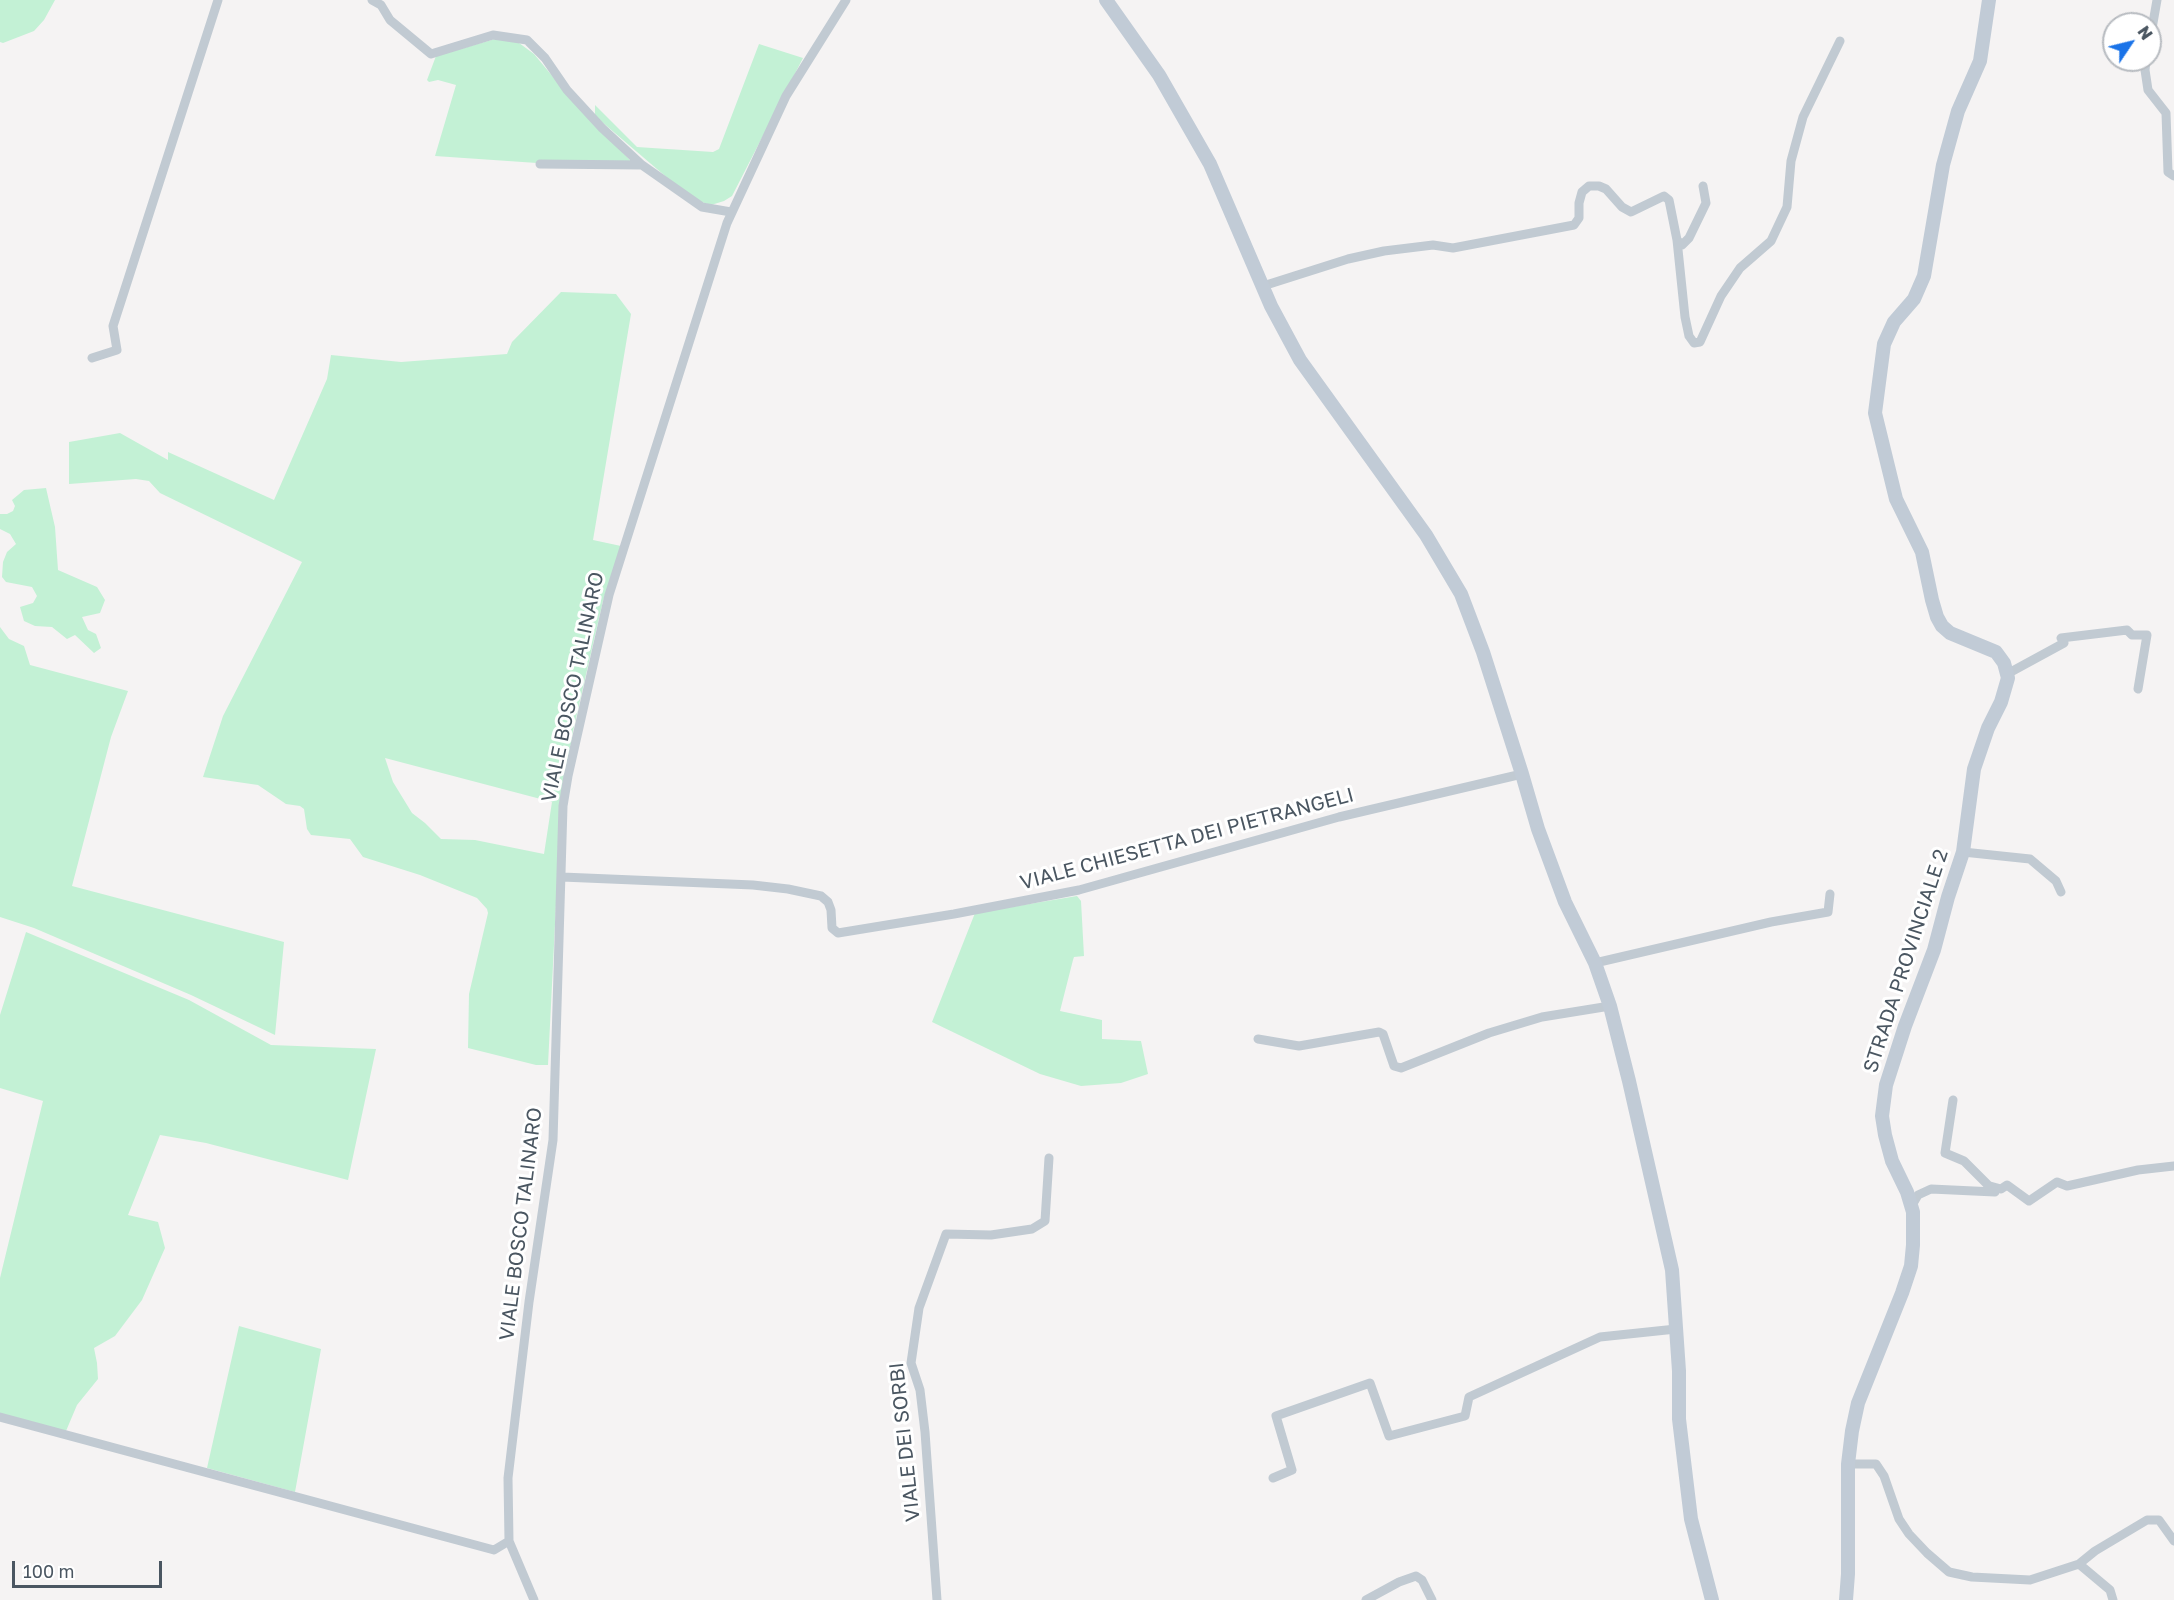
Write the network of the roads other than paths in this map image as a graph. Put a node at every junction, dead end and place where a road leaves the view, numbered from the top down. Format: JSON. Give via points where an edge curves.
{"nodes":[{"id":1,"x":218,"y":0,"type":"edge"},
{"id":2,"x":846,"y":0,"type":"edge"},
{"id":3,"x":1106,"y":0,"type":"edge"},
{"id":4,"x":1989,"y":0,"type":"edge"},
{"id":5,"x":379,"y":2,"type":"edge"},
{"id":6,"x":1840,"y":41,"type":"dead end"},
{"id":7,"x":2145,"y":72,"type":"edge"},
{"id":8,"x":540,"y":164,"type":"dead end"},
{"id":9,"x":642,"y":165,"type":"junction"},
{"id":10,"x":2174,"y":176,"type":"edge"},
{"id":11,"x":1703,"y":186,"type":"dead end"},
{"id":12,"x":731,"y":212,"type":"junction"},
{"id":13,"x":1677,"y":240,"type":"junction"},
{"id":14,"x":1263,"y":286,"type":"junction"},
{"id":15,"x":92,"y":358,"type":"dead end"},
{"id":16,"x":2007,"y":674,"type":"junction"},
{"id":17,"x":2138,"y":689,"type":"dead end"},
{"id":18,"x":1522,"y":774,"type":"junction"},
{"id":19,"x":1963,"y":852,"type":"junction"},
{"id":20,"x":562,"y":877,"type":"junction"},
{"id":21,"x":2061,"y":892,"type":"dead end"},
{"id":22,"x":1830,"y":894,"type":"dead end"},
{"id":23,"x":1595,"y":963,"type":"junction"},
{"id":24,"x":1610,"y":1006,"type":"junction"},
{"id":25,"x":1258,"y":1040,"type":"dead end"},
{"id":26,"x":1953,"y":1100,"type":"dead end"},
{"id":27,"x":1048,"y":1158,"type":"dead end"},
{"id":28,"x":2174,"y":1166,"type":"edge"},
{"id":29,"x":1987,"y":1185,"type":"junction"},
{"id":30,"x":1911,"y":1207,"type":"junction"},
{"id":31,"x":1676,"y":1329,"type":"junction"},
{"id":32,"x":0,"y":1417,"type":"edge"},
{"id":33,"x":1848,"y":1464,"type":"junction"},
{"id":34,"x":1273,"y":1478,"type":"dead end"},
{"id":35,"x":509,"y":1541,"type":"junction"},
{"id":36,"x":2174,"y":1541,"type":"edge"},
{"id":37,"x":2079,"y":1564,"type":"junction"},
{"id":38,"x":534,"y":1600,"type":"edge"},
{"id":39,"x":937,"y":1600,"type":"edge"},
{"id":40,"x":1366,"y":1600,"type":"edge"},
{"id":41,"x":1432,"y":1600,"type":"edge"},
{"id":42,"x":1712,"y":1600,"type":"edge"},
{"id":43,"x":1846,"y":1600,"type":"edge"},
{"id":44,"x":2113,"y":1600,"type":"edge"}],
"edges":[{"from":1,"to":15,"type":"street","via":[[113,326],[117,350]]},
{"from":2,"to":12,"type":"street","name":"VIALE BOSCO TALINARO","via":[[786,96]]},
{"from":3,"to":14,"type":"main road","via":[[1159,75],[1210,164]]},
{"from":4,"to":16,"type":"main road","via":[[1980,61],[1958,111],[1943,165],[1924,276],[1914,299],[1894,322],[1884,344],[1875,412],[1896,499],[1922,552],[1942,626],[1996,652]]},
{"from":5,"to":9,"type":"street","via":[[390,20],[431,54],[493,35],[527,40],[567,90]]},
{"from":6,"to":13,"type":"street","via":[[1803,117],[1791,161],[1787,207],[1771,241],[1740,268],[1721,296],[1700,342],[1694,344],[1684,317]]},
{"from":7,"to":10,"type":"street","via":[[2148,90],[2166,113],[2168,172]]},
{"from":8,"to":9,"type":"street"},
{"from":9,"to":12,"type":"street","via":[[702,207]]},
{"from":11,"to":13,"type":"street","via":[[1706,203],[1689,238],[1682,245]]},
{"from":12,"to":20,"type":"street","name":"VIALE BOSCO TALINARO","via":[[609,595],[563,806]]},
{"from":13,"to":14,"type":"street","via":[[1669,200],[1664,196],[1631,212],[1606,189],[1589,186],[1582,192],[1579,218],[1574,225],[1453,248],[1433,245],[1383,251]]},
{"from":14,"to":18,"type":"main road","via":[[1300,360],[1426,535],[1461,594],[1484,652]]},
{"from":16,"to":17,"type":"street","via":[[2064,643],[2061,638],[2127,630],[2147,635]]},
{"from":16,"to":19,"type":"main road","name":"STRADA PROVINCIALE 2","via":[[2001,702],[1974,769]]},
{"from":18,"to":20,"type":"street","name":"VIALE CHIESETTA DEI PIETRANGELI","via":[[1350,815],[1078,890],[838,933],[832,928],[828,902],[821,896],[788,889]]},
{"from":18,"to":23,"type":"main road","via":[[1565,902]]},
{"from":19,"to":21,"type":"street","via":[[2030,859],[2056,881]]},
{"from":19,"to":30,"type":"main road","name":"STRADA PROVINCIALE 2","via":[[1934,950],[1886,1085],[1882,1116],[1885,1136]]},
{"from":20,"to":35,"type":"street","name":"VIALE BOSCO TALINARO","via":[[553,1140],[508,1478]]},
{"from":22,"to":23,"type":"street","via":[[1828,912]]},
{"from":23,"to":24,"type":"main road"},
{"from":24,"to":25,"type":"street","via":[[1532,1020],[1401,1068],[1394,1066],[1379,1032],[1299,1046]]},
{"from":24,"to":31,"type":"main road","via":[[1672,1270]]},
{"from":26,"to":29,"type":"street","via":[[1945,1153],[1964,1161]]},
{"from":27,"to":39,"type":"street","name":"VIALE DEI SORBI","via":[[1045,1221],[1032,1229],[991,1235],[946,1234],[918,1308],[911,1364],[920,1389],[925,1432]]},
{"from":28,"to":29,"type":"street","via":[[2067,1186],[2057,1182],[2029,1201],[2007,1185],[2001,1189]]},
{"from":29,"to":30,"type":"street","via":[[1995,1192],[1931,1189],[1918,1195]]},
{"from":30,"to":33,"type":"main road","name":"STRADA PROVINCIALE 2","via":[[1911,1266],[1858,1403]]},
{"from":31,"to":34,"type":"street","via":[[1600,1337],[1469,1397],[1465,1416],[1389,1436],[1370,1383],[1276,1416],[1292,1470]]},
{"from":31,"to":42,"type":"main road","via":[[1679,1419],[1691,1519]]},
{"from":32,"to":35,"type":"street","via":[[494,1550]]},
{"from":33,"to":37,"type":"street","via":[[1876,1464],[1909,1534],[1949,1572],[2030,1580]]},
{"from":33,"to":43,"type":"main road","name":"STRADA PROVINCIALE 2"},
{"from":35,"to":38,"type":"street","name":"VIALE BOSCO TALINARO"},
{"from":36,"to":37,"type":"street","via":[[2159,1520],[2147,1520]]},
{"from":37,"to":44,"type":"street","via":[[2110,1590]]},
{"from":40,"to":41,"type":"street","via":[[1416,1576]]}]}
